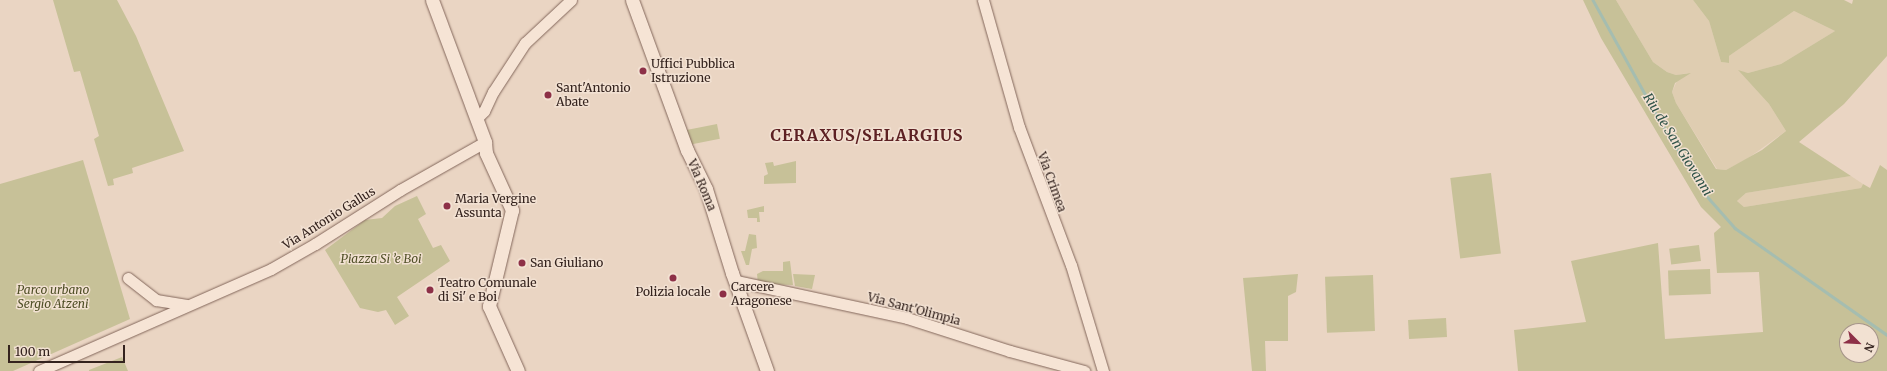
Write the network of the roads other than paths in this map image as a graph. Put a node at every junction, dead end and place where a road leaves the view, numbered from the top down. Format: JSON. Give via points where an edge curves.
{"nodes":[{"id":1,"x":432,"y":0,"type":"edge"},
{"id":2,"x":570,"y":0,"type":"edge"},
{"id":3,"x":632,"y":0,"type":"edge"},
{"id":4,"x":983,"y":0,"type":"edge"},
{"id":5,"x":476,"y":119,"type":"junction"},
{"id":6,"x":485,"y":142,"type":"junction"},
{"id":7,"x":128,"y":278,"type":"dead end"},
{"id":8,"x":736,"y":281,"type":"junction"},
{"id":9,"x":185,"y":306,"type":"junction"},
{"id":10,"x":39,"y":371,"type":"edge"},
{"id":11,"x":518,"y":371,"type":"edge"},
{"id":12,"x":767,"y":371,"type":"edge"},
{"id":13,"x":1084,"y":371,"type":"edge"},
{"id":14,"x":1103,"y":371,"type":"edge"}],
"edges":[{"from":1,"to":5,"type":"main road"},
{"from":2,"to":5,"type":"street","via":[[525,43],[493,92],[484,111]]},
{"from":3,"to":8,"type":"main road","name":"Via Roma","via":[[687,150],[706,189]]},
{"from":4,"to":14,"type":"street","name":"Via Crimea","via":[[1018,127],[1071,265]]},
{"from":5,"to":6,"type":"main road"},
{"from":6,"to":9,"type":"street","name":"Via Antonio Gallus","via":[[400,190],[277,266]]},
{"from":6,"to":11,"type":"main road","via":[[486,153],[512,210],[489,306]]},
{"from":7,"to":9,"type":"street","via":[[156,300]]},
{"from":8,"to":12,"type":"main road","name":"Via Roma"},
{"from":8,"to":13,"type":"street","name":"Via Sant'Olimpia","via":[[907,318],[1010,351]]},
{"from":9,"to":10,"type":"street","name":"Via Antonio Gallus"}]}
